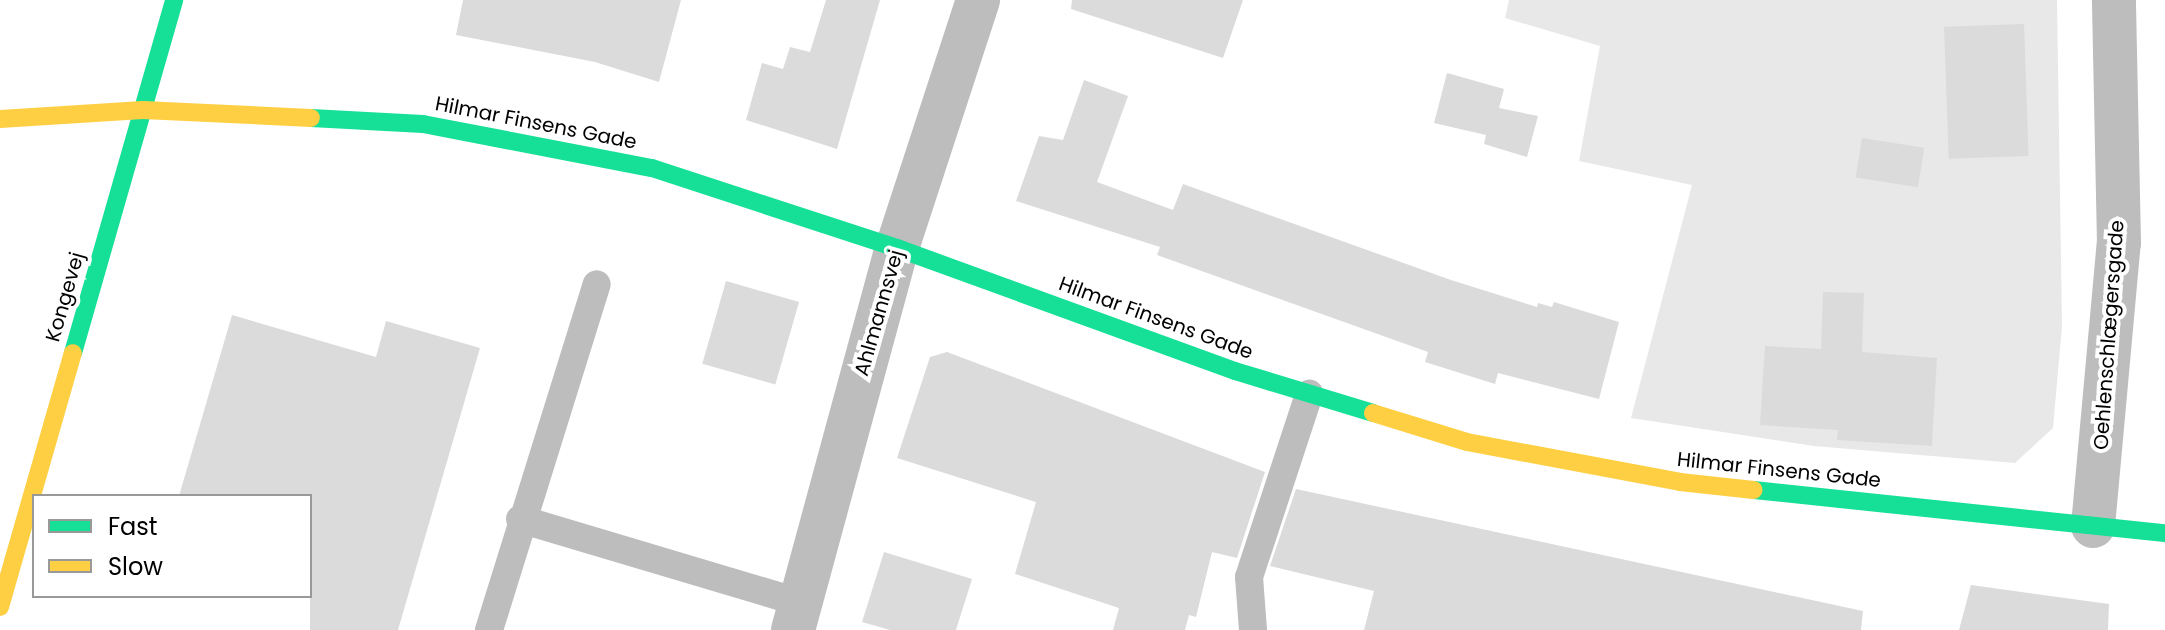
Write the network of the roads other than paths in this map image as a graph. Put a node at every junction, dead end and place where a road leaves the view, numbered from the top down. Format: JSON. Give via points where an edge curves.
{"nodes":[{"id":1,"x":174,"y":0,"type":"edge"},
{"id":2,"x":978,"y":0,"type":"edge"},
{"id":3,"x":2114,"y":0,"type":"edge"},
{"id":4,"x":143,"y":110,"type":"junction"},
{"id":5,"x":0,"y":119,"type":"edge"},
{"id":6,"x":897,"y":248,"type":"junction"},
{"id":7,"x":597,"y":284,"type":"dead end"},
{"id":8,"x":1309,"y":394,"type":"junction"},
{"id":9,"x":33,"y":494,"type":"edge"},
{"id":10,"x":32,"y":496,"type":"edge"},
{"id":11,"x":520,"y":519,"type":"junction"},
{"id":12,"x":2093,"y":526,"type":"junction"},
{"id":13,"x":2165,"y":533,"type":"edge"},
{"id":14,"x":0,"y":607,"type":"edge"},
{"id":15,"x":796,"y":616,"type":"edge"},
{"id":16,"x":489,"y":630,"type":"edge"},
{"id":17,"x":1253,"y":630,"type":"edge"}],
"edges":[{"from":1,"to":4,"type":"street","name":"Kongevej"},
{"from":2,"to":6,"type":"street","name":"Ahlmannsvej"},
{"from":3,"to":12,"type":"street","name":"Oehlenschlægersgade","via":[[2119,243]]},
{"from":4,"to":5,"type":"street","name":"Hilmar Finsens Gade"},
{"from":4,"to":6,"type":"street","name":"Hilmar Finsens Gade","via":[[423,124],[652,168]]},
{"from":4,"to":9,"type":"street","name":"Kongevej"},
{"from":6,"to":8,"type":"street","name":"Hilmar Finsens Gade"},
{"from":6,"to":15,"type":"street","name":"Ahlmannsvej"},
{"from":7,"to":11,"type":"lane"},
{"from":8,"to":12,"type":"street","name":"Hilmar Finsens Gade","via":[[1467,442],[1680,482]]},
{"from":8,"to":17,"type":"lane","via":[[1249,577]]},
{"from":10,"to":14,"type":"street","name":"Kongevej"},
{"from":11,"to":15,"type":"lane"},
{"from":11,"to":16,"type":"lane"},
{"from":12,"to":13,"type":"street","name":"Hilmar Finsens Gade"}]}
